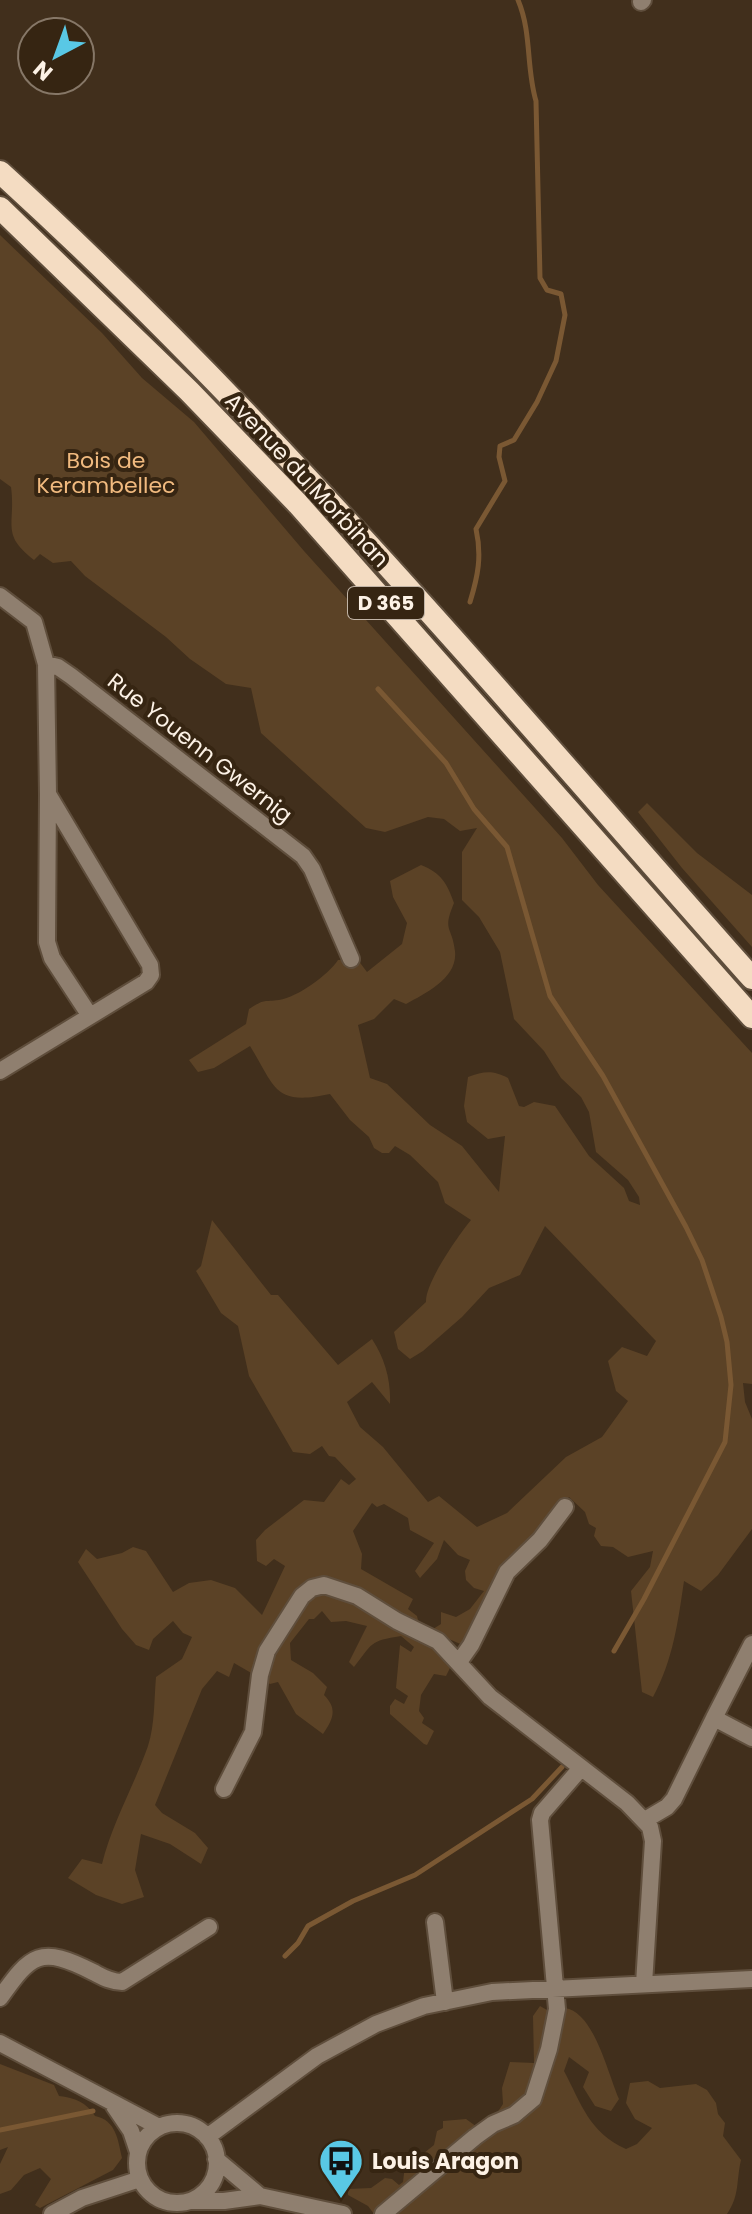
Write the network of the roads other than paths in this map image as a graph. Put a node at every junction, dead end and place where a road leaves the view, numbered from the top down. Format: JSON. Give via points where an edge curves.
{"nodes":[{"id":1,"x":0,"y":172,"type":"edge"},
{"id":2,"x":0,"y":208,"type":"edge"},
{"id":3,"x":0,"y":596,"type":"edge"},
{"id":4,"x":46,"y":664,"type":"junction"},
{"id":5,"x":48,"y":794,"type":"junction"},
{"id":6,"x":351,"y":959,"type":"dead end"},
{"id":7,"x":752,"y":978,"type":"edge"},
{"id":8,"x":90,"y":1016,"type":"junction"},
{"id":9,"x":752,"y":1017,"type":"edge"},
{"id":10,"x":0,"y":1070,"type":"edge"},
{"id":11,"x":565,"y":1507,"type":"dead end"},
{"id":12,"x":752,"y":1644,"type":"edge"},
{"id":13,"x":459,"y":1662,"type":"junction"},
{"id":14,"x":714,"y":1718,"type":"junction"},
{"id":15,"x":752,"y":1738,"type":"edge"},
{"id":16,"x":581,"y":1768,"type":"junction"},
{"id":17,"x":224,"y":1789,"type":"dead end"},
{"id":18,"x":645,"y":1820,"type":"junction"},
{"id":19,"x":435,"y":1922,"type":"dead end"},
{"id":20,"x":209,"y":1927,"type":"dead end"},
{"id":21,"x":752,"y":1979,"type":"edge"},
{"id":22,"x":644,"y":1984,"type":"junction"},
{"id":23,"x":555,"y":1989,"type":"junction"},
{"id":24,"x":0,"y":1998,"type":"edge"},
{"id":25,"x":445,"y":2002,"type":"junction"},
{"id":26,"x":0,"y":2043,"type":"edge"},
{"id":27,"x":110,"y":2102,"type":"junction"},
{"id":28,"x":159,"y":2127,"type":"junction"},
{"id":29,"x":207,"y":2137,"type":"junction"},
{"id":30,"x":138,"y":2152,"type":"junction"},
{"id":31,"x":216,"y":2159,"type":"junction"},
{"id":32,"x":140,"y":2179,"type":"junction"},
{"id":33,"x":260,"y":2196,"type":"junction"},
{"id":34,"x":190,"y":2201,"type":"junction"},
{"id":35,"x":52,"y":2214,"type":"edge"},
{"id":36,"x":343,"y":2214,"type":"edge"},
{"id":37,"x":383,"y":2214,"type":"edge"}],
"edges":[{"from":1,"to":7,"type":"highway","name":"Avenue du Morbihan","number":"D 365","via":[[230,396]]},
{"from":2,"to":9,"type":"highway","name":"Avenue du Morbihan","number":"D 365","via":[[298,504]]},
{"from":3,"to":4,"type":"street","via":[[34,622]]},
{"from":4,"to":5,"type":"street"},
{"from":4,"to":6,"type":"street","name":"Rue Youenn Gwernig","via":[[71,676],[303,856]]},
{"from":5,"to":8,"type":"street","via":[[48,950]]},
{"from":5,"to":8,"type":"street","via":[[152,970],[146,982]]},
{"from":8,"to":10,"type":"street"},
{"from":11,"to":13,"type":"street","via":[[507,1572]]},
{"from":12,"to":14,"type":"street"},
{"from":13,"to":16,"type":"street","via":[[490,1697]]},
{"from":13,"to":17,"type":"street","via":[[433,1637],[357,1596],[332,1586],[312,1588],[267,1651],[253,1732]]},
{"from":14,"to":15,"type":"street"},
{"from":14,"to":18,"type":"street","via":[[674,1799]]},
{"from":16,"to":18,"type":"street"},
{"from":16,"to":23,"type":"street","via":[[540,1820]]},
{"from":18,"to":22,"type":"street","via":[[653,1849]]},
{"from":19,"to":25,"type":"street"},
{"from":20,"to":24,"type":"street","via":[[122,1982],[63,1959],[37,1958],[19,1970]]},
{"from":21,"to":22,"type":"street"},
{"from":22,"to":23,"type":"street"},
{"from":23,"to":25,"type":"street","via":[[492,1992]]},
{"from":23,"to":37,"type":"street","via":[[554,2029],[533,2099],[475,2137]]},
{"from":25,"to":29,"type":"street","via":[[391,2017],[339,2043]]},
{"from":26,"to":27,"type":"street"},
{"from":27,"to":28,"type":"street"},
{"from":27,"to":30,"type":"street","via":[[131,2131]]},
{"from":28,"to":29,"type":"street","via":[[184,2124]]},
{"from":28,"to":30,"type":"street"},
{"from":29,"to":31,"type":"street"},
{"from":30,"to":32,"type":"street"},
{"from":31,"to":33,"type":"street"},
{"from":31,"to":34,"type":"street","via":[[212,2181]]},
{"from":32,"to":34,"type":"street","via":[[166,2202]]},
{"from":32,"to":35,"type":"street"},
{"from":33,"to":34,"type":"street"},
{"from":33,"to":36,"type":"street"}]}
